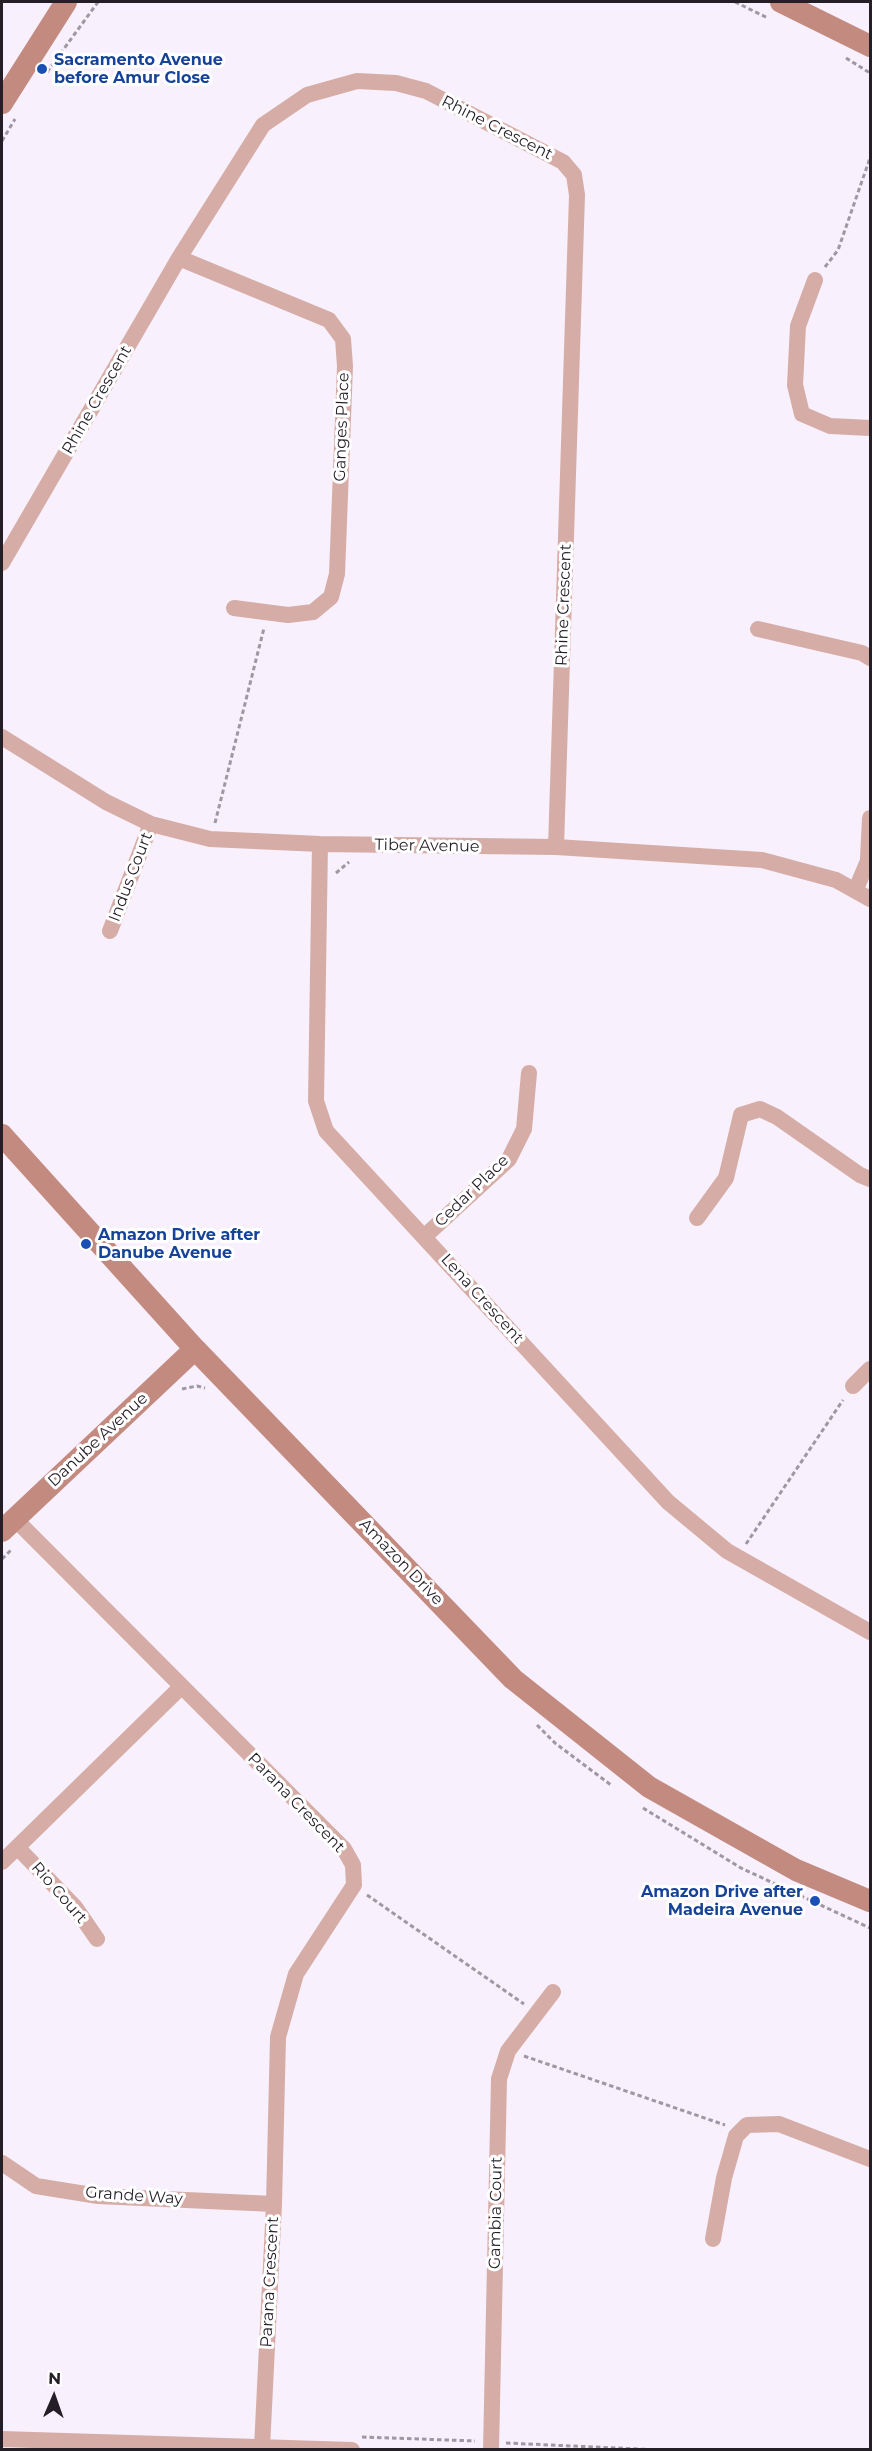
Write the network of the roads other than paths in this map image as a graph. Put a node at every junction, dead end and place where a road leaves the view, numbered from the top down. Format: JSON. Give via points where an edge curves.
{"nodes":[{"id":1,"x":66,"y":2,"type":"edge"},
{"id":2,"x":781,"y":2,"type":"edge"},
{"id":3,"x":870,"y":46,"type":"edge"},
{"id":4,"x":2,"y":103,"type":"edge"},
{"id":5,"x":179,"y":258,"type":"junction"},
{"id":6,"x":815,"y":280,"type":"road end"},
{"id":7,"x":870,"y":428,"type":"edge"},
{"id":8,"x":2,"y":563,"type":"edge"},
{"id":9,"x":234,"y":608,"type":"dead end"},
{"id":10,"x":758,"y":629,"type":"dead end"},
{"id":11,"x":870,"y":658,"type":"edge"},
{"id":12,"x":2,"y":737,"type":"edge"},
{"id":13,"x":870,"y":818,"type":"edge"},
{"id":14,"x":151,"y":824,"type":"junction"},
{"id":15,"x":320,"y":844,"type":"junction"},
{"id":16,"x":556,"y":847,"type":"junction"},
{"id":17,"x":869,"y":858,"type":"edge"},
{"id":18,"x":856,"y":889,"type":"junction"},
{"id":19,"x":870,"y":899,"type":"edge"},
{"id":20,"x":110,"y":930,"type":"dead end"},
{"id":21,"x":528,"y":1073,"type":"dead end"},
{"id":22,"x":2,"y":1135,"type":"edge"},
{"id":23,"x":870,"y":1179,"type":"edge"},
{"id":24,"x":697,"y":1218,"type":"dead end"},
{"id":25,"x":425,"y":1236,"type":"junction"},
{"id":26,"x":195,"y":1349,"type":"junction"},
{"id":27,"x":870,"y":1369,"type":"edge"},
{"id":28,"x":853,"y":1386,"type":"road end"},
{"id":29,"x":15,"y":1528,"type":"edge"},
{"id":30,"x":870,"y":1632,"type":"edge"},
{"id":31,"x":181,"y":1687,"type":"junction"},
{"id":32,"x":18,"y":1848,"type":"junction"},
{"id":33,"x":2,"y":1862,"type":"edge"},
{"id":34,"x":870,"y":1901,"type":"edge"},
{"id":35,"x":97,"y":1939,"type":"dead end"},
{"id":36,"x":553,"y":1992,"type":"dead end"},
{"id":37,"x":870,"y":2159,"type":"edge"},
{"id":38,"x":2,"y":2163,"type":"edge"},
{"id":39,"x":274,"y":2204,"type":"junction"},
{"id":40,"x":713,"y":2239,"type":"dead end"},
{"id":41,"x":2,"y":2439,"type":"edge"},
{"id":42,"x":262,"y":2448,"type":"junction"},
{"id":43,"x":352,"y":2450,"type":"edge"},
{"id":44,"x":490,"y":2450,"type":"edge"}],
"edges":[{"from":1,"to":4,"type":"street"},
{"from":2,"to":3,"type":"street"},
{"from":5,"to":8,"type":"street","name":"Rhine Crescent"},
{"from":5,"to":9,"type":"street","name":"Ganges Place","via":[[329,320],[343,339],[337,574],[332,597],[313,612],[288,615]]},
{"from":5,"to":16,"type":"street","name":"Rhine Crescent","via":[[263,125],[307,95],[357,81],[396,83],[426,91],[563,162],[574,175],[577,207]]},
{"from":6,"to":7,"type":"street","via":[[798,326],[795,385],[802,414],[830,426]]},
{"from":10,"to":11,"type":"street"},
{"from":12,"to":14,"type":"street","name":"Tiber Avenue","via":[[106,802]]},
{"from":13,"to":17,"type":"street"},
{"from":14,"to":15,"type":"street","name":"Tiber Avenue","via":[[210,839]]},
{"from":14,"to":20,"type":"street","name":"Indus Court"},
{"from":15,"to":16,"type":"street","name":"Tiber Avenue"},
{"from":15,"to":25,"type":"street","name":"Lena Crescent","via":[[316,1101],[326,1131]]},
{"from":16,"to":18,"type":"street","name":"Tiber Avenue","via":[[762,860]]},
{"from":17,"to":18,"type":"street"},
{"from":18,"to":19,"type":"street","name":"Tiber Avenue"},
{"from":21,"to":25,"type":"street","name":"Cedar Place","via":[[524,1129],[509,1160]]},
{"from":22,"to":26,"type":"street","name":"Amazon Drive"},
{"from":23,"to":24,"type":"street","via":[[760,1109],[741,1115],[726,1178]]},
{"from":25,"to":30,"type":"street","name":"Lena Crescent","via":[[668,1502],[738,1557]]},
{"from":26,"to":29,"type":"street","name":"Danube Avenue"},
{"from":26,"to":34,"type":"street","name":"Amazon Drive","via":[[513,1678],[649,1787],[796,1870]]},
{"from":27,"to":28,"type":"street"},
{"from":29,"to":31,"type":"street","name":"Parana Crescent"},
{"from":31,"to":32,"type":"street"},
{"from":31,"to":39,"type":"street","name":"Parana Crescent","via":[[344,1849],[353,1865],[354,1885],[296,1974],[278,2037]]},
{"from":32,"to":33,"type":"street"},
{"from":32,"to":35,"type":"street","name":"Rio Court","via":[[75,1907]]},
{"from":36,"to":44,"type":"street","name":"Gambia Court","via":[[508,2051],[499,2079]]},
{"from":37,"to":40,"type":"street","via":[[779,2124],[747,2125],[736,2136]]},
{"from":38,"to":39,"type":"street","name":"Grande Way","via":[[36,2186],[98,2196]]},
{"from":39,"to":42,"type":"street","name":"Parana Crescent"},
{"from":41,"to":42,"type":"street"},
{"from":42,"to":43,"type":"street"}]}
